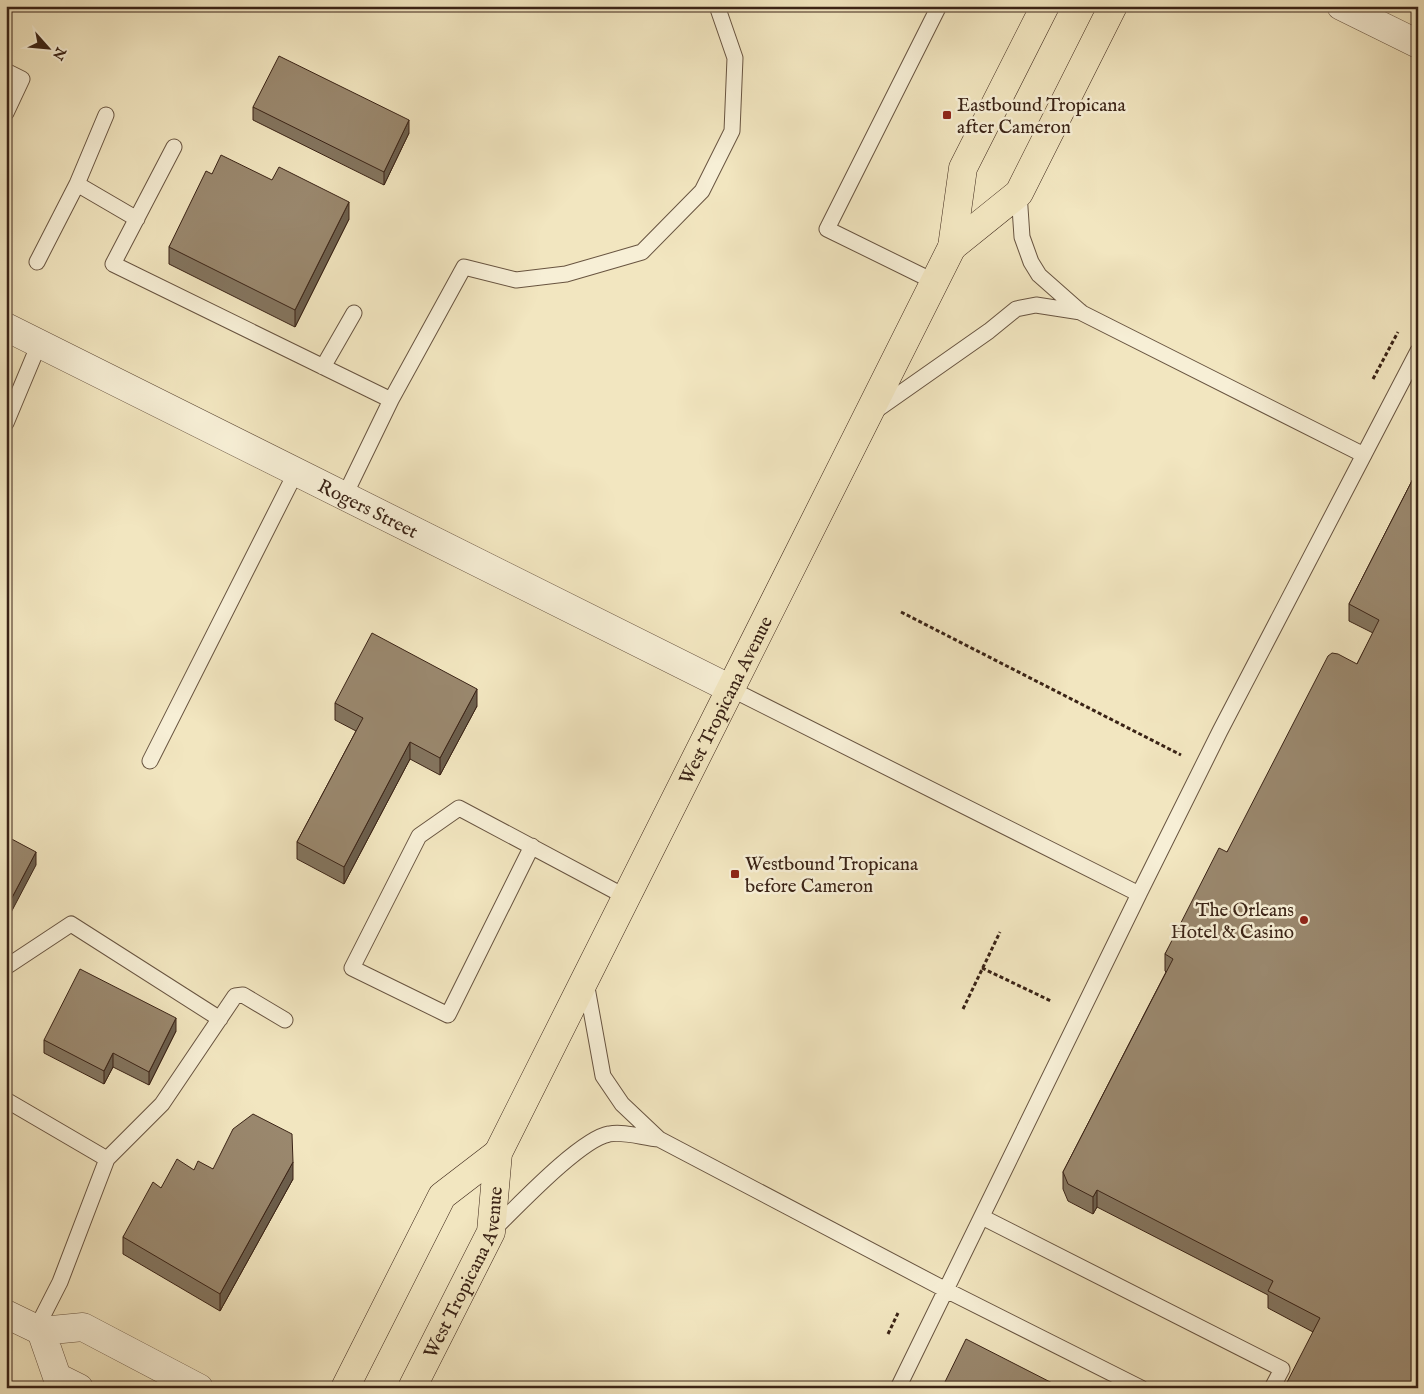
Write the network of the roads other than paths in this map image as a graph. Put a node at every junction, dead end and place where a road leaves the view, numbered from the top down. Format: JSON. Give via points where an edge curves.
{"nodes":[{"id":1,"x":717,"y":6,"type":"edge"},
{"id":2,"x":939,"y":6,"type":"edge"},
{"id":3,"x":1045,"y":6,"type":"edge"},
{"id":4,"x":1113,"y":6,"type":"edge"},
{"id":5,"x":1341,"y":6,"type":"edge"},
{"id":6,"x":1418,"y":44,"type":"edge"},
{"id":7,"x":6,"y":71,"type":"edge"},
{"id":8,"x":6,"y":112,"type":"edge"},
{"id":9,"x":106,"y":115,"type":"dead end"},
{"id":10,"x":174,"y":147,"type":"dead end"},
{"id":11,"x":77,"y":184,"type":"junction"},
{"id":12,"x":1018,"y":193,"type":"junction"},
{"id":13,"x":137,"y":219,"type":"junction"},
{"id":14,"x":952,"y":247,"type":"junction"},
{"id":15,"x":37,"y":262,"type":"dead end"},
{"id":16,"x":935,"y":282,"type":"junction"},
{"id":17,"x":354,"y":313,"type":"dead end"},
{"id":18,"x":1082,"y":313,"type":"junction"},
{"id":19,"x":6,"y":327,"type":"edge"},
{"id":20,"x":39,"y":344,"type":"junction"},
{"id":21,"x":1418,"y":351,"type":"edge"},
{"id":22,"x":323,"y":367,"type":"junction"},
{"id":23,"x":391,"y":400,"type":"junction"},
{"id":24,"x":868,"y":416,"type":"junction"},
{"id":25,"x":6,"y":423,"type":"edge"},
{"id":26,"x":1364,"y":455,"type":"junction"},
{"id":27,"x":296,"y":472,"type":"junction"},
{"id":28,"x":344,"y":497,"type":"junction"},
{"id":29,"x":731,"y":689,"type":"junction"},
{"id":30,"x":150,"y":761,"type":"dead end"},
{"id":31,"x":532,"y":846,"type":"junction"},
{"id":32,"x":1139,"y":894,"type":"junction"},
{"id":33,"x":626,"y":896,"type":"junction"},
{"id":34,"x":6,"y":968,"type":"edge"},
{"id":35,"x":586,"y":978,"type":"junction"},
{"id":36,"x":220,"y":1018,"type":"junction"},
{"id":37,"x":285,"y":1020,"type":"dead end"},
{"id":38,"x":6,"y":1100,"type":"edge"},
{"id":39,"x":660,"y":1139,"type":"junction"},
{"id":40,"x":498,"y":1153,"type":"junction"},
{"id":41,"x":107,"y":1159,"type":"junction"},
{"id":42,"x":982,"y":1217,"type":"junction"},
{"id":43,"x":491,"y":1232,"type":"junction"},
{"id":44,"x":946,"y":1290,"type":"junction"},
{"id":45,"x":6,"y":1314,"type":"edge"},
{"id":46,"x":38,"y":1330,"type":"junction"},
{"id":47,"x":79,"y":1388,"type":"edge"},
{"id":48,"x":199,"y":1388,"type":"edge"},
{"id":49,"x":345,"y":1388,"type":"edge"},
{"id":50,"x":412,"y":1388,"type":"edge"},
{"id":51,"x":898,"y":1388,"type":"edge"},
{"id":52,"x":1141,"y":1388,"type":"edge"},
{"id":53,"x":1272,"y":1388,"type":"edge"}],
"edges":[{"from":1,"to":23,"type":"lane","via":[[735,58],[732,131],[702,191],[642,252],[566,274],[516,280],[464,267]]},
{"from":2,"to":16,"type":"lane","via":[[827,229]]},
{"from":3,"to":14,"type":"main road","name":"West Tropicana Avenue","via":[[963,168]]},
{"from":4,"to":12,"type":"main road","name":"West Tropicana Avenue"},
{"from":5,"to":6,"type":"street"},
{"from":7,"to":8,"type":"lane","via":[[22,79]]},
{"from":9,"to":11,"type":"lane"},
{"from":10,"to":13,"type":"lane"},
{"from":11,"to":13,"type":"lane"},
{"from":11,"to":15,"type":"lane"},
{"from":12,"to":14,"type":"main road","name":"West Tropicana Avenue"},
{"from":12,"to":18,"type":"lane","via":[[1022,237],[1031,262],[1039,275]]},
{"from":13,"to":22,"type":"lane","via":[[114,264]]},
{"from":14,"to":16,"type":"main road","name":"West Tropicana Avenue"},
{"from":16,"to":24,"type":"main road","name":"West Tropicana Avenue"},
{"from":17,"to":22,"type":"lane"},
{"from":18,"to":24,"type":"lane","via":[[1036,305],[1016,309]]},
{"from":18,"to":26,"type":"lane"},
{"from":19,"to":20,"type":"street","name":"Rogers Street"},
{"from":20,"to":25,"type":"lane"},
{"from":20,"to":27,"type":"street","name":"Rogers Street"},
{"from":21,"to":26,"type":"lane"},
{"from":22,"to":23,"type":"lane"},
{"from":23,"to":28,"type":"lane"},
{"from":24,"to":29,"type":"main road","name":"West Tropicana Avenue"},
{"from":26,"to":32,"type":"lane","via":[[1220,730]]},
{"from":27,"to":28,"type":"street","name":"Rogers Street"},
{"from":27,"to":30,"type":"lane"},
{"from":28,"to":29,"type":"street","name":"Rogers Street"},
{"from":29,"to":32,"type":"lane"},
{"from":29,"to":33,"type":"main road","name":"West Tropicana Avenue"},
{"from":31,"to":31,"type":"lane","via":[[459,808],[419,836],[352,968],[448,1015]]},
{"from":31,"to":33,"type":"lane"},
{"from":32,"to":42,"type":"lane"},
{"from":33,"to":35,"type":"main road","name":"West Tropicana Avenue"},
{"from":34,"to":36,"type":"lane","via":[[70,924]]},
{"from":35,"to":39,"type":"lane","via":[[603,1076],[622,1104]]},
{"from":35,"to":40,"type":"main road","name":"West Tropicana Avenue"},
{"from":36,"to":37,"type":"lane","via":[[235,996],[243,995]]},
{"from":36,"to":41,"type":"lane","via":[[162,1104]]},
{"from":38,"to":41,"type":"lane"},
{"from":39,"to":43,"type":"lane","via":[[611,1133],[594,1138]]},
{"from":39,"to":44,"type":"lane"},
{"from":40,"to":43,"type":"main road","name":"West Tropicana Avenue"},
{"from":40,"to":49,"type":"main road","name":"West Tropicana Avenue","via":[[442,1196]]},
{"from":41,"to":46,"type":"lane"},
{"from":42,"to":44,"type":"lane"},
{"from":42,"to":53,"type":"lane","via":[[1282,1369]]},
{"from":43,"to":50,"type":"main road","name":"West Tropicana Avenue"},
{"from":44,"to":51,"type":"lane"},
{"from":44,"to":52,"type":"lane"},
{"from":45,"to":46,"type":"street"},
{"from":46,"to":47,"type":"street","via":[[57,1376]]},
{"from":46,"to":48,"type":"street","via":[[83,1328]]}]}
